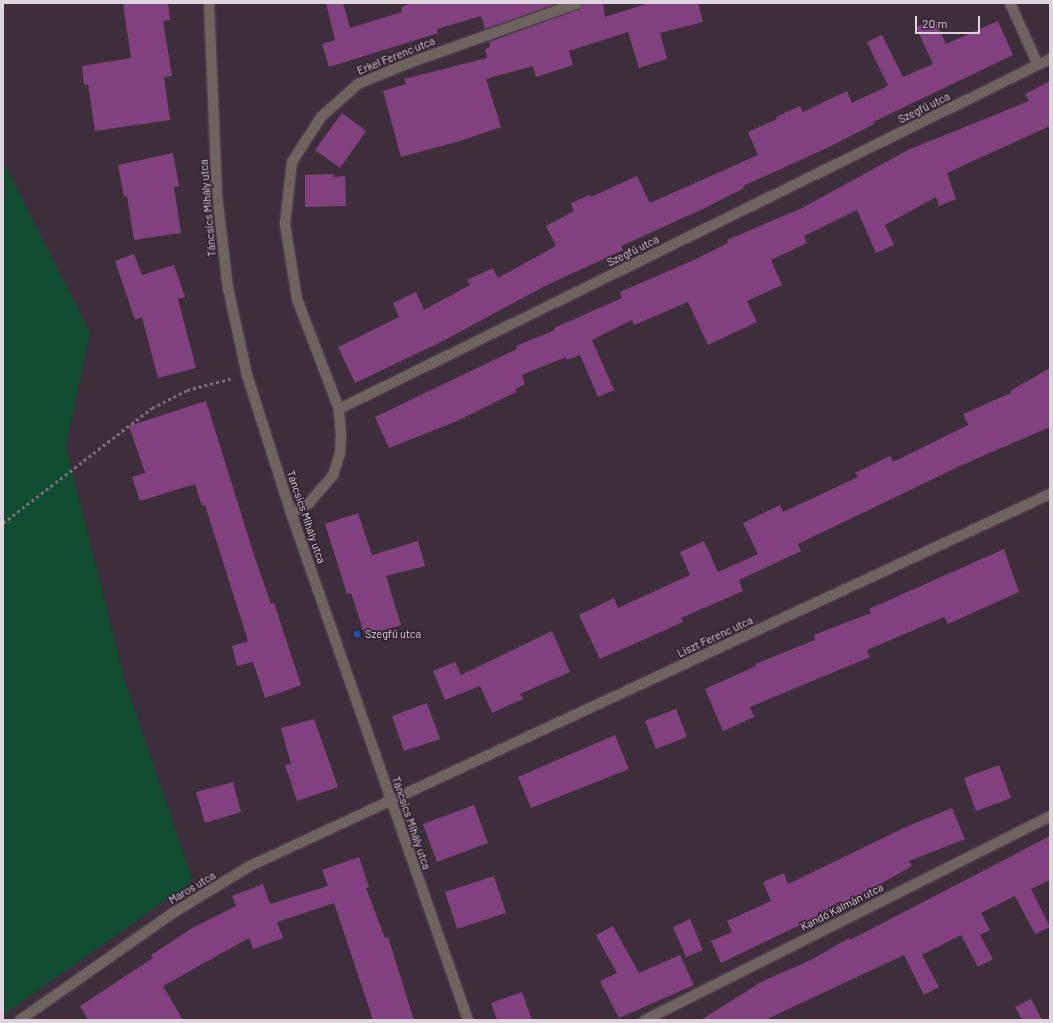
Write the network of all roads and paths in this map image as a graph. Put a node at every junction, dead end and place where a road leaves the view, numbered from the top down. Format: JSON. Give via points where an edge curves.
{"nodes":[{"id":1,"x":209,"y":3,"type":"edge"},
{"id":2,"x":578,"y":3,"type":"edge"},
{"id":3,"x":1010,"y":3,"type":"edge"},
{"id":4,"x":1050,"y":59,"type":"edge"},
{"id":5,"x":1038,"y":65,"type":"junction"},
{"id":6,"x":247,"y":375,"type":"junction"},
{"id":7,"x":339,"y":409,"type":"junction"},
{"id":8,"x":1050,"y":494,"type":"edge"},
{"id":9,"x":291,"y":513,"type":"junction"},
{"id":10,"x":3,"y":523,"type":"edge"},
{"id":11,"x":390,"y":802,"type":"junction"},
{"id":12,"x":1050,"y":816,"type":"edge"},
{"id":13,"x":20,"y":1020,"type":"edge"},
{"id":14,"x":468,"y":1020,"type":"edge"},
{"id":15,"x":645,"y":1020,"type":"edge"}],
"edges":[{"from":1,"to":6,"type":"street","name":"Táncsics Mihály utca","via":[[217,196],[228,288]]},
{"from":2,"to":7,"type":"street","name":"Erkel Ferenc utca","via":[[406,64],[358,84],[321,117],[292,162],[285,224],[297,299]]},
{"from":3,"to":5,"type":"street"},
{"from":4,"to":5,"type":"street","name":"Szegfű utca"},
{"from":5,"to":7,"type":"street","name":"Szegfű utca"},
{"from":6,"to":9,"type":"street","name":"Táncsics Mihály utca"},
{"from":6,"to":10,"type":"path","via":[[187,390],[152,408]]},
{"from":7,"to":9,"type":"street","via":[[340,454],[333,476],[308,503]]},
{"from":8,"to":11,"type":"street","name":"Liszt Ferenc utca"},
{"from":9,"to":11,"type":"street","name":"Táncsics Mihály utca"},
{"from":11,"to":13,"type":"street","name":"Maros utca","via":[[250,866],[173,913]]},
{"from":11,"to":14,"type":"street","name":"Táncsics Mihály utca"},
{"from":12,"to":15,"type":"street","name":"Kandó Kálmán utca"}]}
